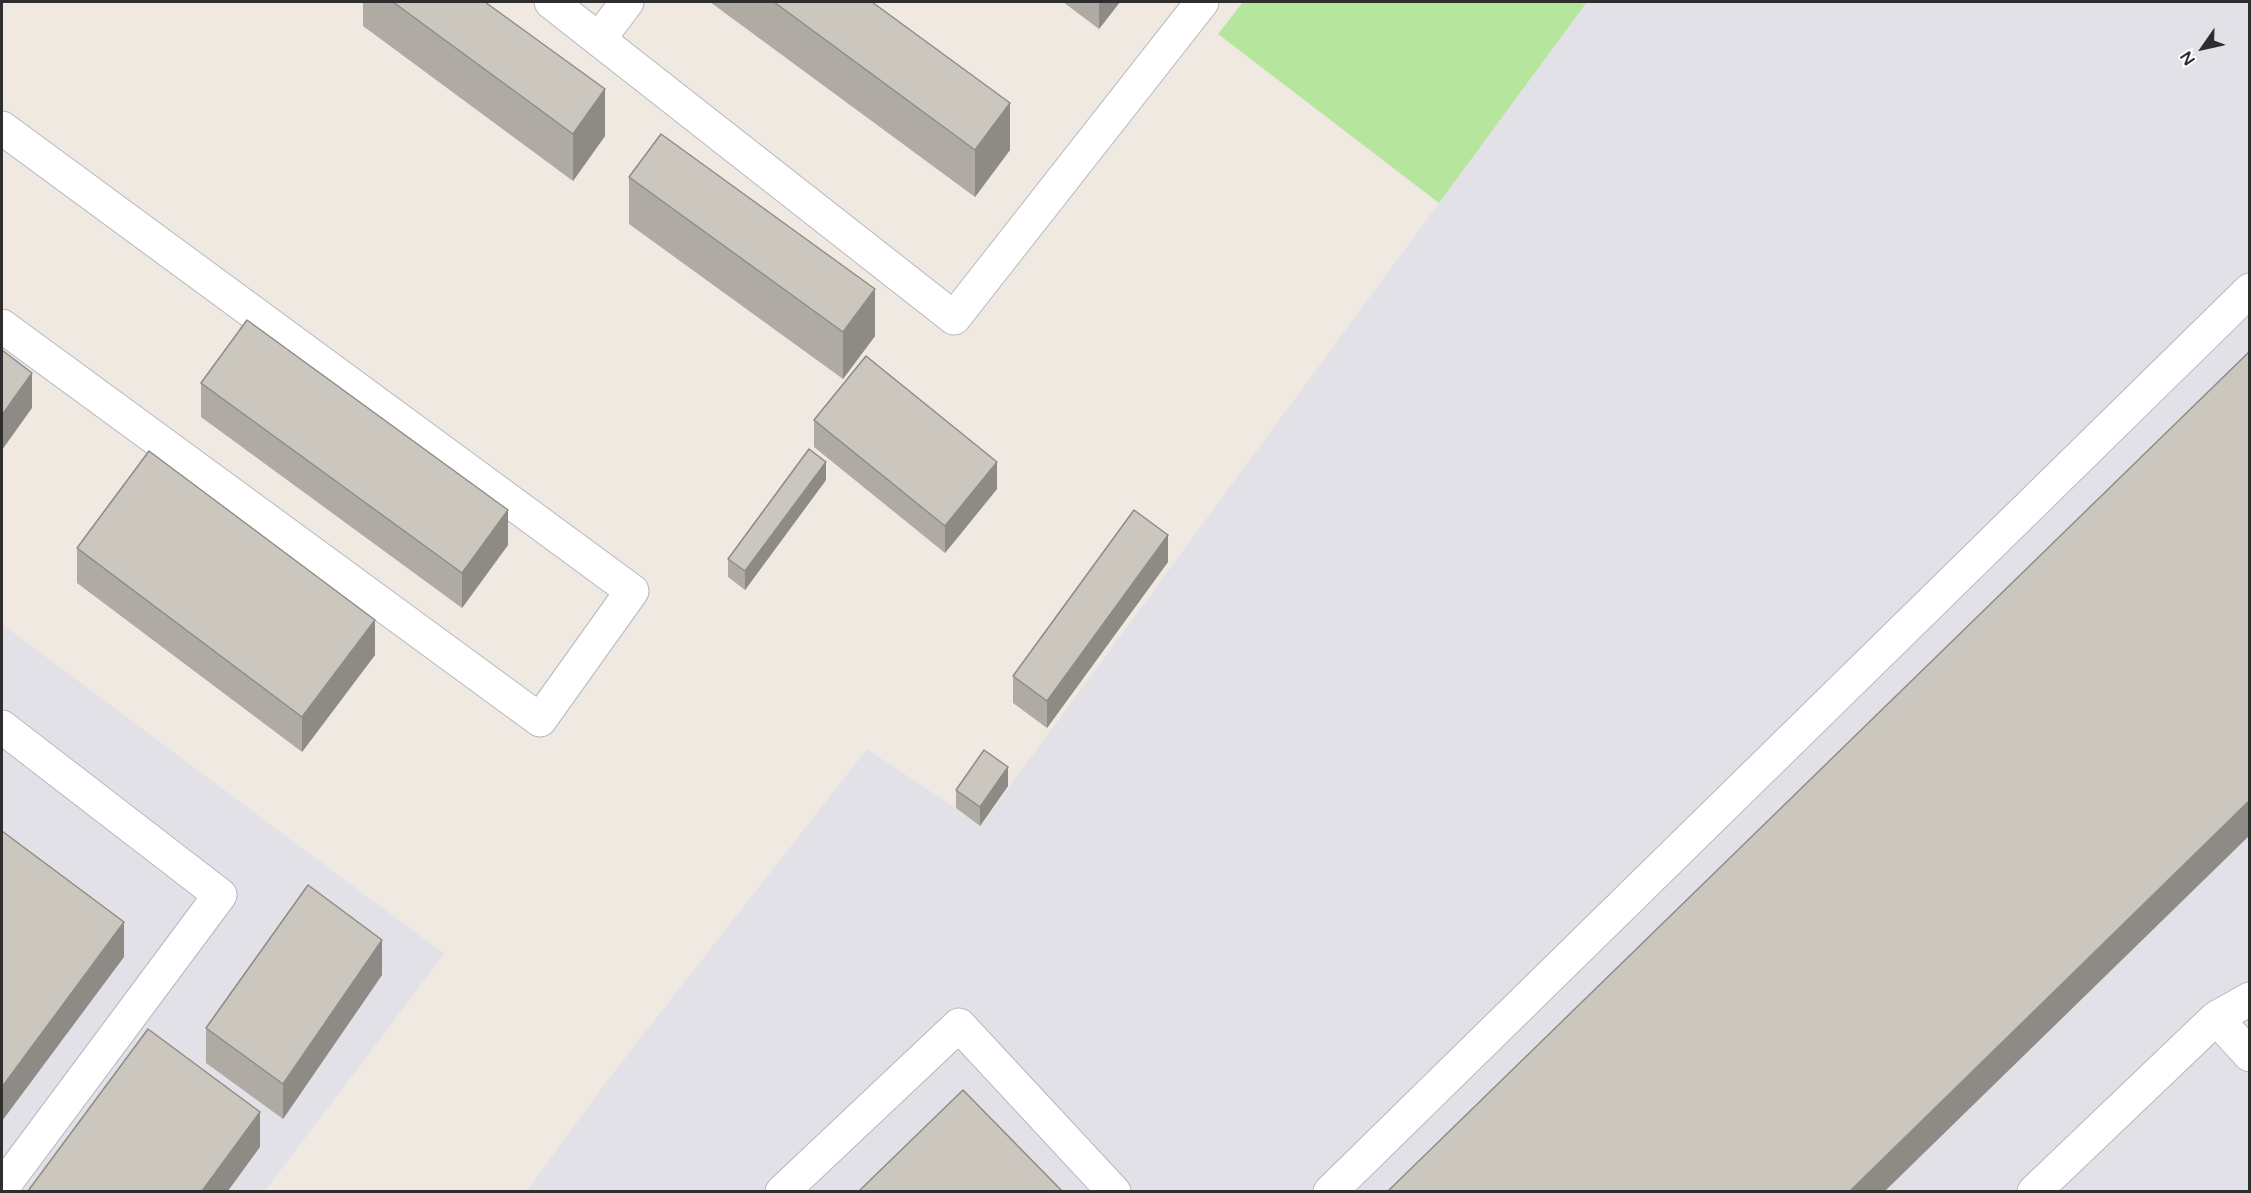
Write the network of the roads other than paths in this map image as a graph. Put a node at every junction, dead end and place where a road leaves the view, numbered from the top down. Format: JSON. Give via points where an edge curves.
{"nodes":[{"id":1,"x":551,"y":2,"type":"edge"},
{"id":2,"x":627,"y":2,"type":"edge"},
{"id":3,"x":1202,"y":2,"type":"edge"},
{"id":4,"x":599,"y":39,"type":"junction"},
{"id":5,"x":2,"y":128,"type":"edge"},
{"id":6,"x":2250,"y":290,"type":"edge"},
{"id":7,"x":2,"y":326,"type":"edge"},
{"id":8,"x":2,"y":727,"type":"edge"},
{"id":9,"x":2250,"y":999,"type":"edge"},
{"id":10,"x":2216,"y":1018,"type":"junction"},
{"id":11,"x":2250,"y":1055,"type":"edge"},
{"id":12,"x":2,"y":1188,"type":"edge"},
{"id":13,"x":782,"y":1191,"type":"edge"},
{"id":14,"x":1114,"y":1191,"type":"edge"},
{"id":15,"x":1330,"y":1191,"type":"edge"},
{"id":16,"x":2034,"y":1191,"type":"edge"}],
"edges":[{"from":1,"to":4,"type":"lane"},
{"from":2,"to":4,"type":"lane"},
{"from":3,"to":4,"type":"lane","via":[[954,318]]},
{"from":5,"to":7,"type":"lane","via":[[632,591],[540,720]]},
{"from":6,"to":15,"type":"lane"},
{"from":8,"to":12,"type":"lane","via":[[220,895]]},
{"from":9,"to":10,"type":"lane"},
{"from":10,"to":11,"type":"lane"},
{"from":10,"to":16,"type":"lane"},
{"from":13,"to":14,"type":"lane","via":[[959,1025]]}]}
